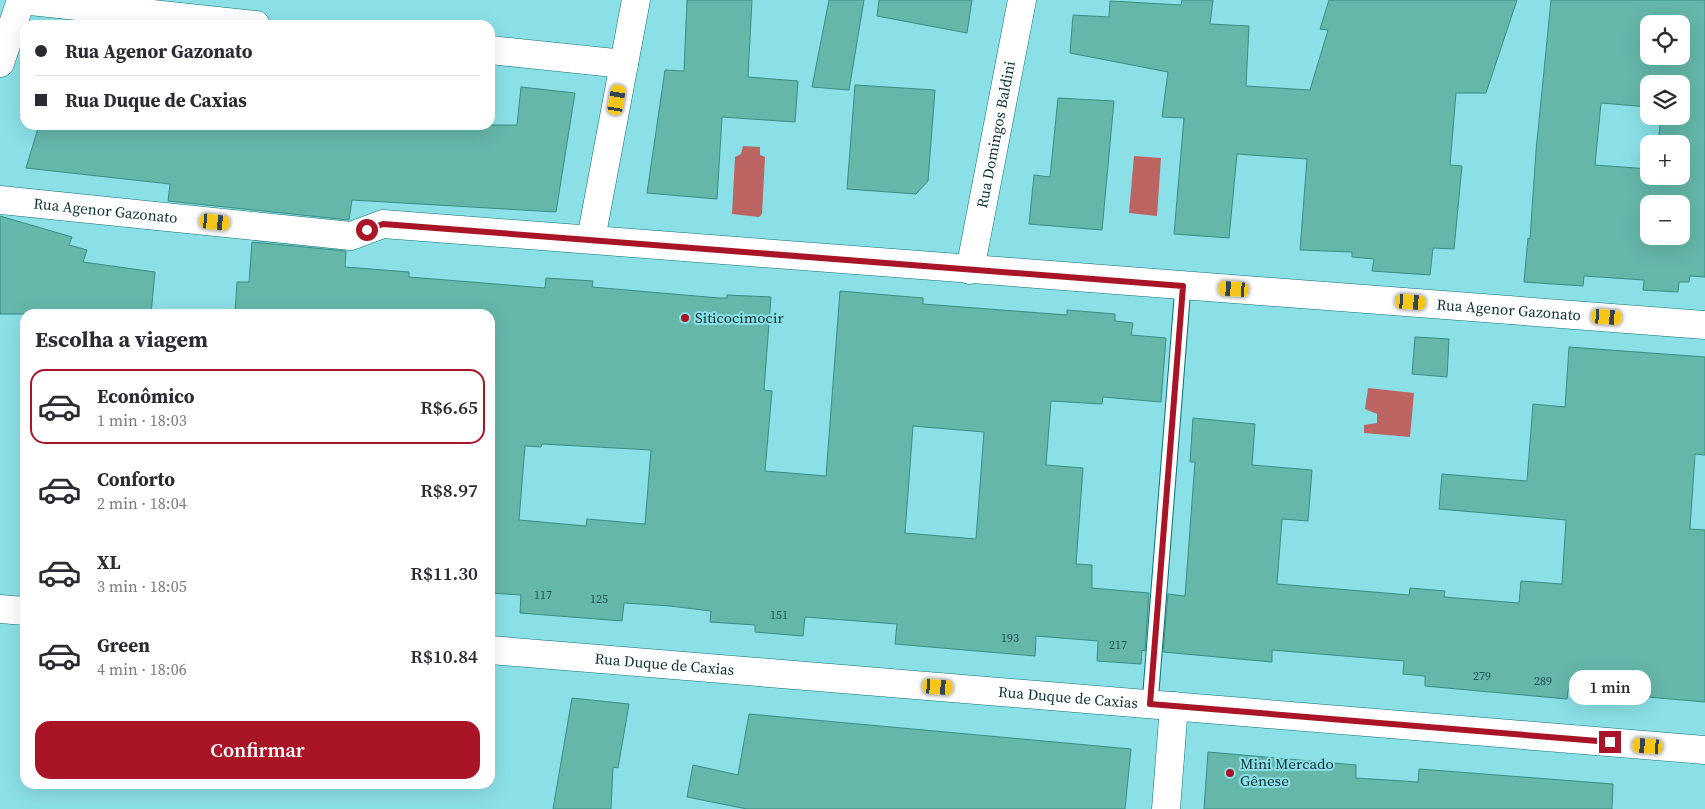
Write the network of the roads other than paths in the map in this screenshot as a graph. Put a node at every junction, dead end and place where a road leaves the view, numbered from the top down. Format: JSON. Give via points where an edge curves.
{"nodes":[{"id":1,"x":16,"y":0,"type":"edge"},
{"id":2,"x":21,"y":0,"type":"edge"},
{"id":3,"x":636,"y":0,"type":"edge"},
{"id":4,"x":1022,"y":0,"type":"edge"},
{"id":5,"x":209,"y":20,"type":"edge"},
{"id":6,"x":495,"y":51,"type":"edge"},
{"id":7,"x":0,"y":63,"type":"edge"},
{"id":8,"x":624,"y":64,"type":"junction"},
{"id":9,"x":0,"y":200,"type":"edge"},
{"id":10,"x":591,"y":239,"type":"junction"},
{"id":11,"x":970,"y":270,"type":"junction"},
{"id":12,"x":1183,"y":286,"type":"junction"},
{"id":13,"x":1705,"y":325,"type":"edge"},
{"id":14,"x":0,"y":609,"type":"edge"},
{"id":15,"x":20,"y":611,"type":"edge"},
{"id":16,"x":495,"y":650,"type":"edge"},
{"id":17,"x":1162,"y":705,"type":"junction"},
{"id":18,"x":1705,"y":750,"type":"edge"},
{"id":19,"x":1166,"y":809,"type":"edge"}],
"edges":[{"from":1,"to":2,"type":"street"},
{"from":2,"to":5,"type":"street"},
{"from":2,"to":7,"type":"street"},
{"from":3,"to":8,"type":"street"},
{"from":4,"to":11,"type":"street","name":"Rua Domingos Baldini"},
{"from":6,"to":8,"type":"street"},
{"from":8,"to":10,"type":"street"},
{"from":9,"to":10,"type":"street","name":"Rua Agenor Gazonato","via":[[351,236],[383,224]]},
{"from":10,"to":11,"type":"street","name":"Rua Agenor Gazonato"},
{"from":11,"to":12,"type":"street","name":"Rua Agenor Gazonato"},
{"from":12,"to":13,"type":"street","name":"Rua Agenor Gazonato"},
{"from":12,"to":17,"type":"lane"},
{"from":14,"to":15,"type":"street"},
{"from":16,"to":17,"type":"street","name":"Rua Duque de Caxias"},
{"from":17,"to":18,"type":"street","name":"Rua Duque de Caxias"},
{"from":17,"to":19,"type":"street"}]}
